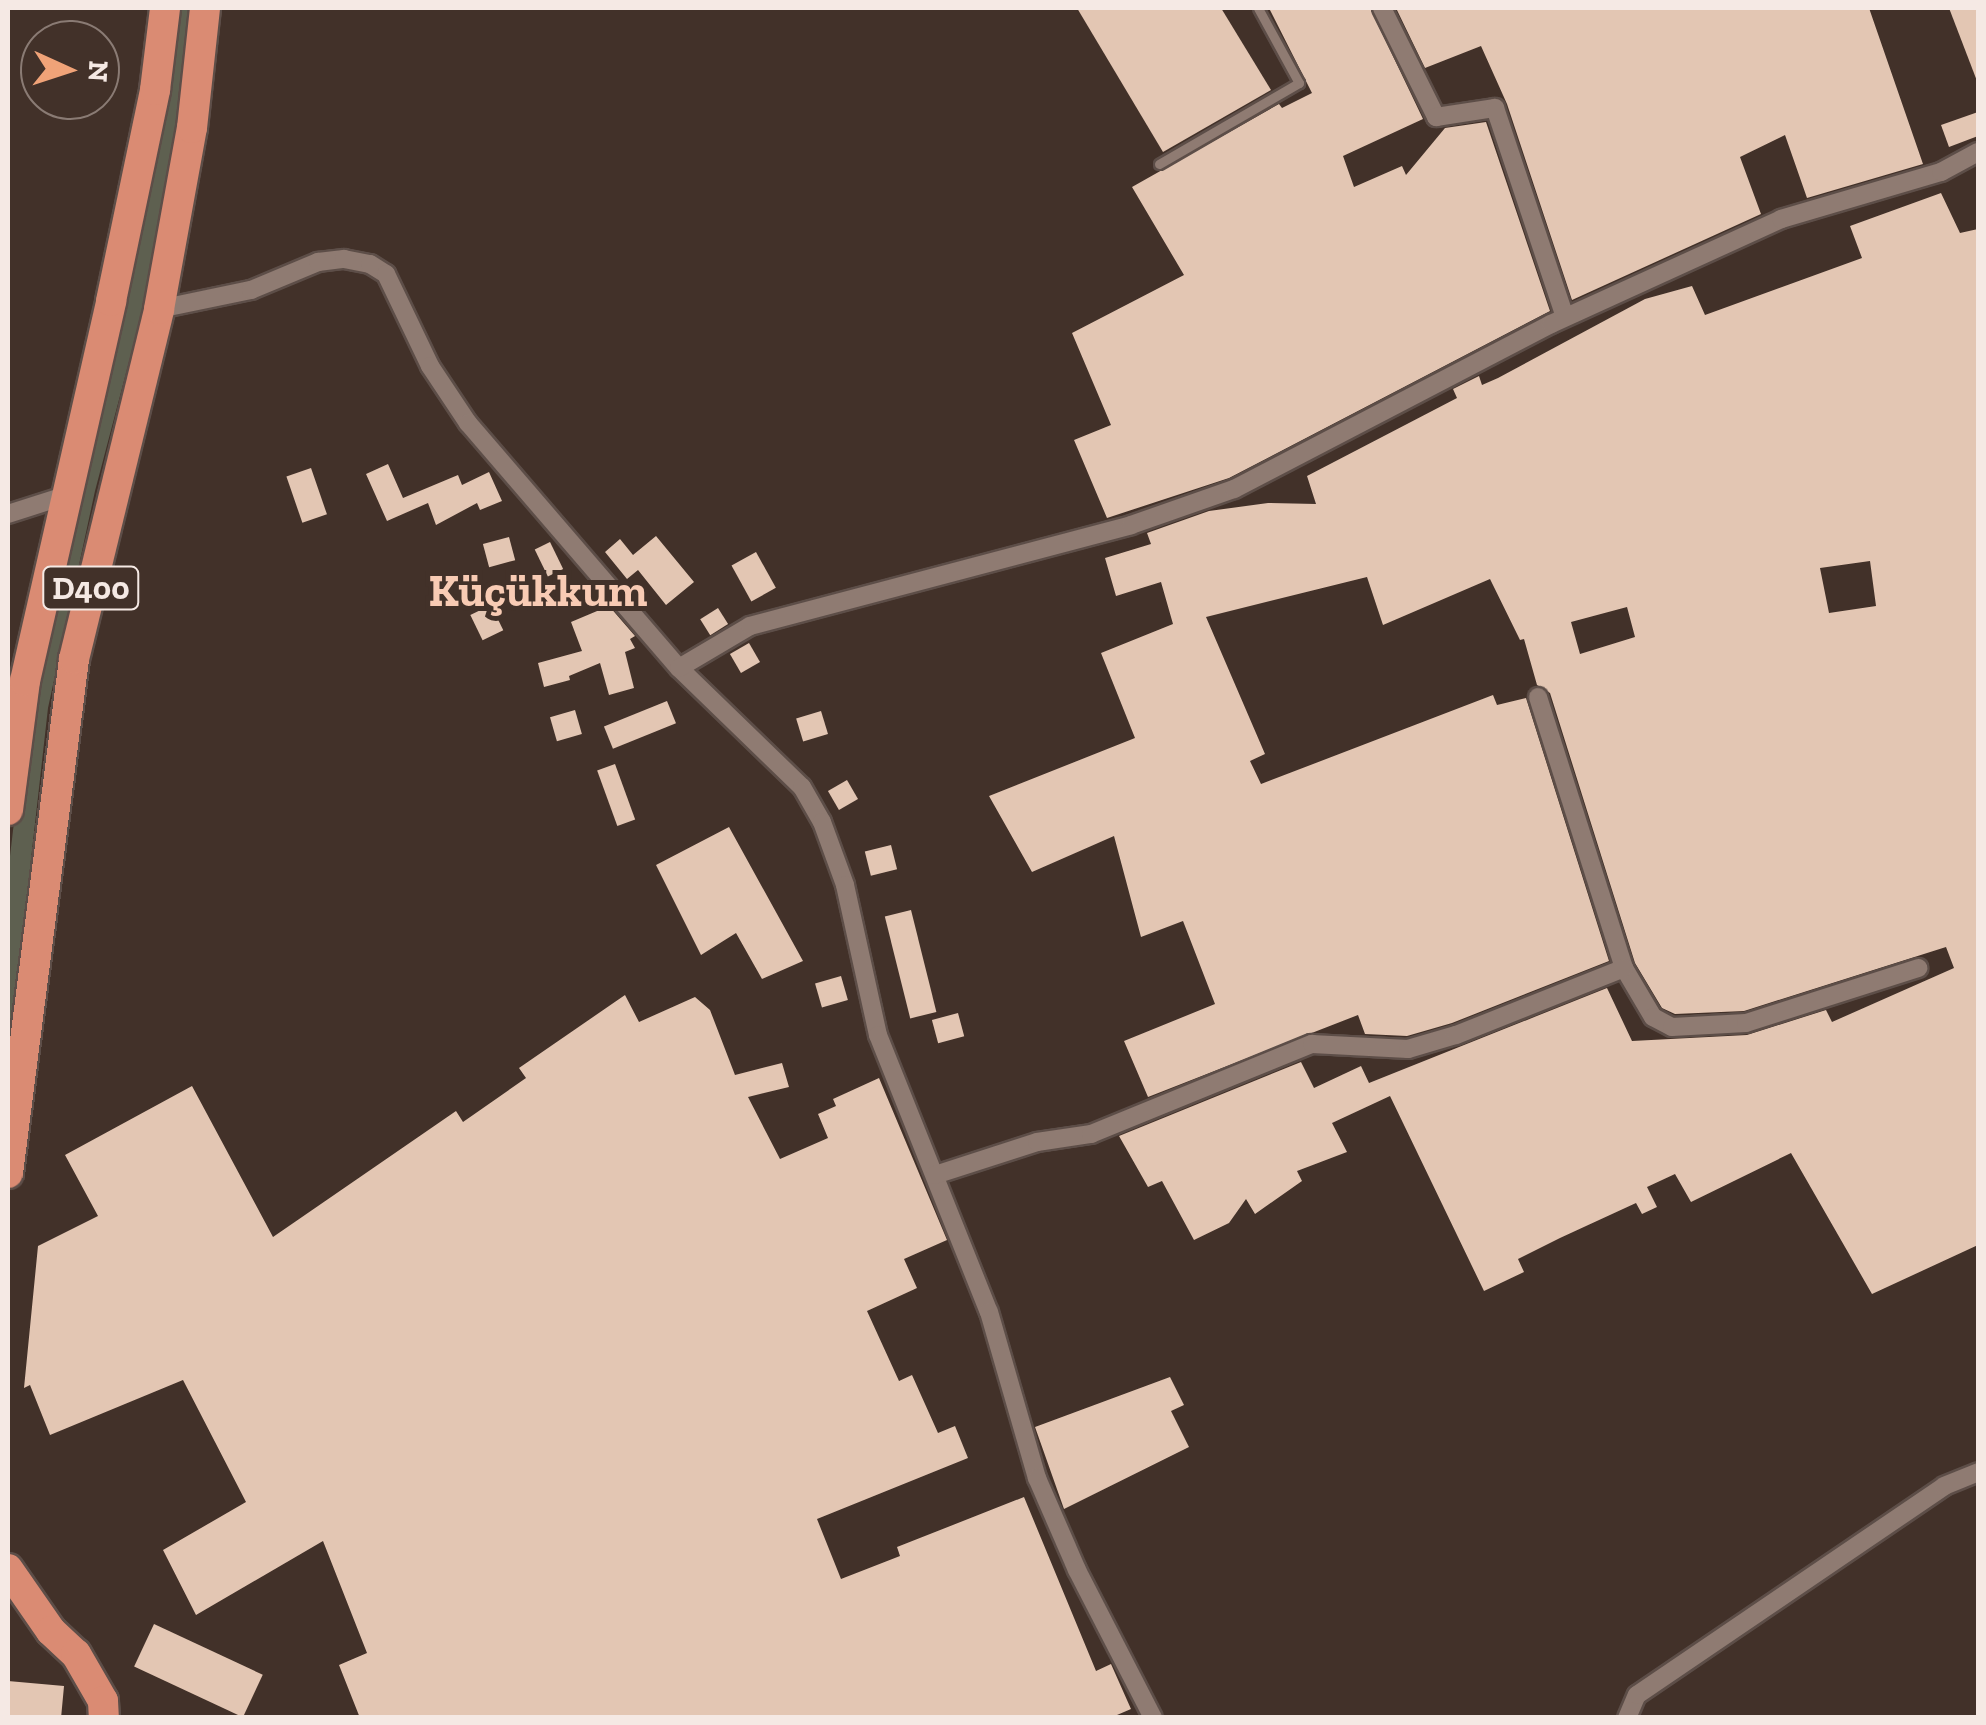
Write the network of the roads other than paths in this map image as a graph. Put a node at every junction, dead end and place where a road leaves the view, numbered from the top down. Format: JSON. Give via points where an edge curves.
{"nodes":[{"id":1,"x":165,"y":8,"type":"edge"},
{"id":2,"x":205,"y":8,"type":"edge"},
{"id":3,"x":1258,"y":8,"type":"edge"},
{"id":4,"x":1382,"y":8,"type":"edge"},
{"id":5,"x":1978,"y":152,"type":"edge"},
{"id":6,"x":1159,"y":164,"type":"dead end"},
{"id":7,"x":158,"y":309,"type":"junction"},
{"id":8,"x":1565,"y":318,"type":"junction"},
{"id":9,"x":64,"y":496,"type":"junction"},
{"id":10,"x":8,"y":514,"type":"edge"},
{"id":11,"x":679,"y":668,"type":"junction"},
{"id":12,"x":1538,"y":697,"type":"dead end"},
{"id":13,"x":8,"y":810,"type":"edge"},
{"id":14,"x":1624,"y":968,"type":"junction"},
{"id":15,"x":1918,"y":968,"type":"dead end"},
{"id":16,"x":8,"y":1174,"type":"edge"},
{"id":17,"x":936,"y":1175,"type":"junction"},
{"id":18,"x":1978,"y":1472,"type":"edge"},
{"id":19,"x":8,"y":1570,"type":"edge"},
{"id":20,"x":8,"y":1611,"type":"edge"},
{"id":21,"x":51,"y":1631,"type":"junction"},
{"id":22,"x":108,"y":1712,"type":"edge"},
{"id":23,"x":1153,"y":1718,"type":"edge"},
{"id":24,"x":1627,"y":1718,"type":"edge"}],
"edges":[{"from":1,"to":9,"type":"highway","number":"D400","via":[[155,90]]},
{"from":2,"to":7,"type":"highway","number":"D400","via":[[192,128]]},
{"from":3,"to":6,"type":"lane","via":[[1298,83]]},
{"from":4,"to":8,"type":"street","via":[[1436,117],[1495,108]]},
{"from":5,"to":8,"type":"street","via":[[1942,172],[1781,219]]},
{"from":7,"to":11,"type":"street","via":[[250,290],[318,262],[344,259],[386,274],[430,366],[468,423]]},
{"from":7,"to":16,"type":"highway","number":"D400","via":[[74,660]]},
{"from":8,"to":11,"type":"street","via":[[1234,490],[1131,525],[750,626]]},
{"from":9,"to":10,"type":"street"},
{"from":9,"to":13,"type":"highway","number":"D400","via":[[24,681]]},
{"from":11,"to":17,"type":"street","via":[[802,787],[822,822],[845,885],[878,1035]]},
{"from":12,"to":14,"type":"street"},
{"from":14,"to":15,"type":"street","via":[[1653,1017],[1672,1027],[1746,1023]]},
{"from":14,"to":17,"type":"street","via":[[1408,1049],[1312,1044],[1091,1134],[1037,1142]]},
{"from":17,"to":23,"type":"street","via":[[989,1312],[1037,1478]]},
{"from":18,"to":24,"type":"street","via":[[1944,1486],[1637,1695]]},
{"from":19,"to":21,"type":"highway"},
{"from":20,"to":21,"type":"highway"},
{"from":21,"to":22,"type":"highway","via":[[76,1654]]}]}
